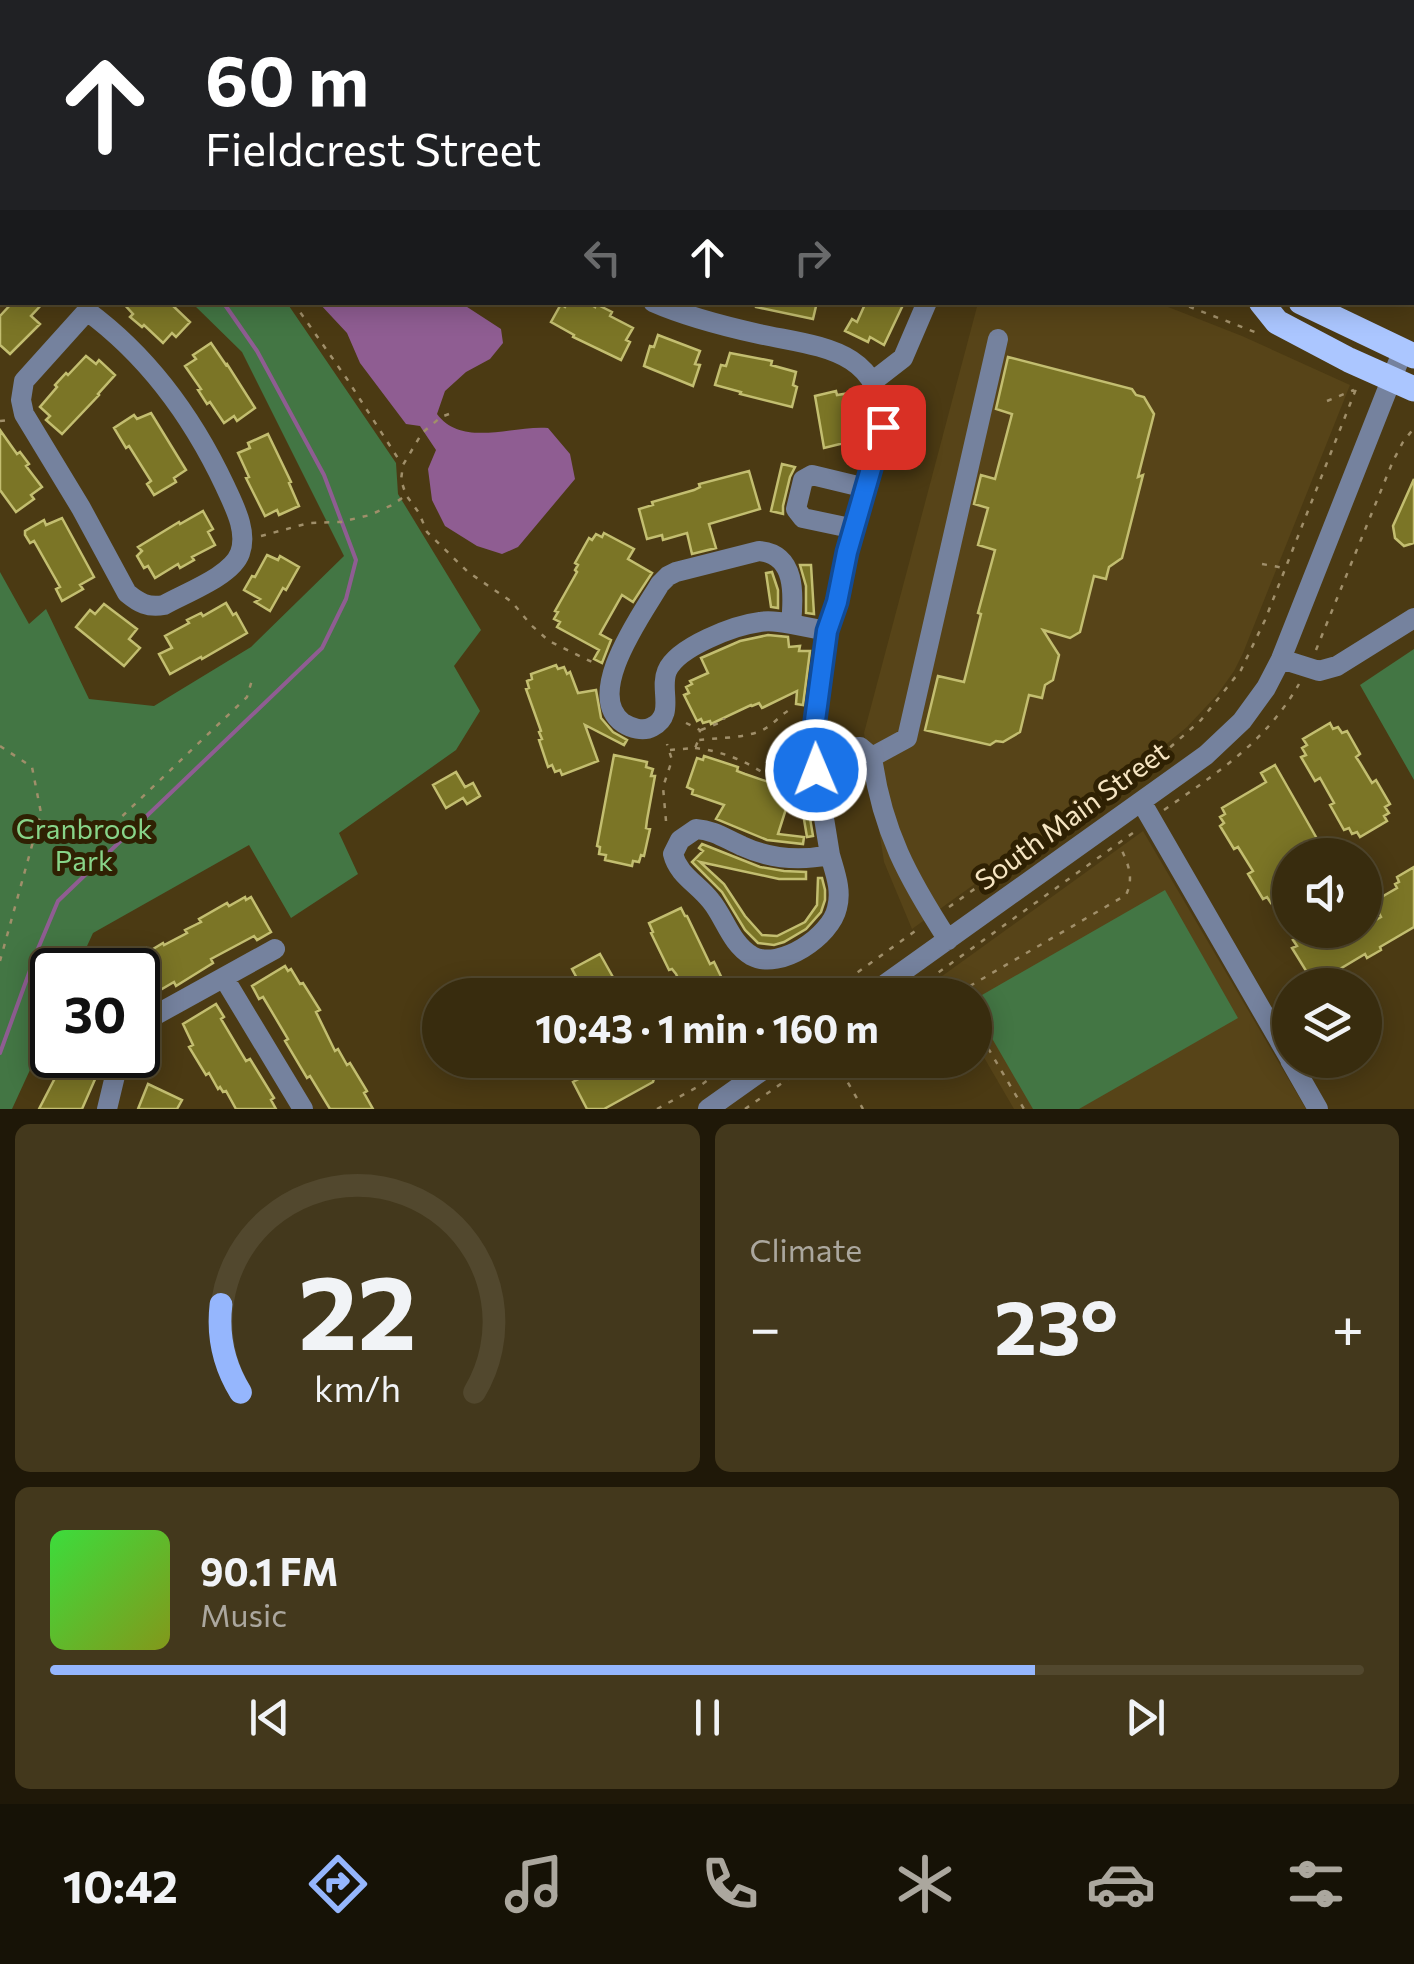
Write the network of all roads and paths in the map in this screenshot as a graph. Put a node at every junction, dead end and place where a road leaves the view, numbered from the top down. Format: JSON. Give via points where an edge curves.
{"nodes":[{"id":1,"x":294,"y":305,"type":"edge"},
{"id":2,"x":661,"y":305,"type":"edge"},
{"id":3,"x":927,"y":305,"type":"edge"},
{"id":4,"x":1263,"y":305,"type":"edge"},
{"id":5,"x":1307,"y":305,"type":"edge"},
{"id":6,"x":85,"y":306,"type":"edge"},
{"id":7,"x":998,"y":339,"type":"dead end"},
{"id":8,"x":1409,"y":353,"type":"edge"},
{"id":9,"x":872,"y":382,"type":"junction"},
{"id":10,"x":1403,"y":384,"type":"edge"},
{"id":11,"x":1326,"y":400,"type":"dead end"},
{"id":12,"x":449,"y":414,"type":"dead end"},
{"id":13,"x":403,"y":465,"type":"junction"},
{"id":14,"x":866,"y":488,"type":"junction"},
{"id":15,"x":406,"y":495,"type":"junction"},
{"id":16,"x":855,"y":529,"type":"junction"},
{"id":17,"x":251,"y":536,"type":"dead end"},
{"id":18,"x":1262,"y":564,"type":"dead end"},
{"id":19,"x":1286,"y":569,"type":"junction"},
{"id":20,"x":1414,"y":618,"type":"edge"},
{"id":21,"x":791,"y":624,"type":"junction"},
{"id":22,"x":827,"y":631,"type":"junction"},
{"id":23,"x":1281,"y":659,"type":"junction"},
{"id":24,"x":592,"y":662,"type":"dead end"},
{"id":25,"x":252,"y":680,"type":"dead end"},
{"id":26,"x":793,"y":708,"type":"dead end"},
{"id":27,"x":724,"y":718,"type":"dead end"},
{"id":28,"x":686,"y":723,"type":"dead end"},
{"id":29,"x":700,"y":730,"type":"junction"},
{"id":30,"x":699,"y":740,"type":"junction"},
{"id":31,"x":667,"y":744,"type":"dead end"},
{"id":32,"x":0,"y":746,"type":"edge"},
{"id":33,"x":695,"y":748,"type":"junction"},
{"id":34,"x":669,"y":750,"type":"junction"},
{"id":35,"x":872,"y":756,"type":"junction"},
{"id":36,"x":816,"y":759,"type":"junction"},
{"id":37,"x":768,"y":782,"type":"dead end"},
{"id":38,"x":1142,"y":803,"type":"junction"},
{"id":39,"x":666,"y":822,"type":"dead end"},
{"id":40,"x":35,"y":832,"type":"junction"},
{"id":41,"x":1118,"y":844,"type":"dead end"},
{"id":42,"x":830,"y":856,"type":"junction"},
{"id":43,"x":951,"y":906,"type":"dead end"},
{"id":44,"x":922,"y":927,"type":"dead end"},
{"id":45,"x":948,"y":940,"type":"junction"},
{"id":46,"x":275,"y":949,"type":"dead end"},
{"id":47,"x":0,"y":961,"type":"edge"},
{"id":48,"x":224,"y":978,"type":"junction"},
{"id":49,"x":850,"y":978,"type":"edge"},
{"id":50,"x":894,"y":978,"type":"edge"},
{"id":51,"x":984,"y":978,"type":"edge"},
{"id":52,"x":160,"y":1013,"type":"edge"},
{"id":53,"x":1272,"y":1029,"type":"edge"},
{"id":54,"x":992,"y":1055,"type":"edge"},
{"id":55,"x":114,"y":1078,"type":"edge"},
{"id":56,"x":711,"y":1078,"type":"edge"},
{"id":57,"x":752,"y":1078,"type":"edge"},
{"id":58,"x":789,"y":1078,"type":"edge"},
{"id":59,"x":846,"y":1078,"type":"edge"},
{"id":60,"x":1300,"y":1078,"type":"edge"},
{"id":61,"x":106,"y":1109,"type":"edge"},
{"id":62,"x":303,"y":1109,"type":"edge"},
{"id":63,"x":657,"y":1109,"type":"edge"},
{"id":64,"x":708,"y":1109,"type":"edge"},
{"id":65,"x":745,"y":1109,"type":"edge"},
{"id":66,"x":864,"y":1109,"type":"edge"},
{"id":67,"x":1024,"y":1109,"type":"edge"},
{"id":68,"x":1318,"y":1109,"type":"edge"}],
"edges":[{"from":1,"to":13,"type":"path"},
{"from":2,"to":9,"type":"street","via":[[824,346]]},
{"from":3,"to":9,"type":"street","via":[[903,358]]},
{"from":4,"to":10,"type":"main road","via":[[1277,322]]},
{"from":5,"to":8,"type":"main road"},
{"from":6,"to":6,"type":"street","via":[[144,362],[188,418],[240,524],[240,553],[230,569],[152,608],[127,593],[24,414],[21,389],[30,373]]},
{"from":7,"to":35,"type":"street","via":[[907,738]]},
{"from":8,"to":10,"type":"street","name":"South Main Street"},
{"from":9,"to":14,"type":"street","via":[[883,427]]},
{"from":10,"to":23,"type":"street","name":"South Main Street"},
{"from":11,"to":19,"type":"path","via":[[1356,389]]},
{"from":12,"to":13,"type":"path","via":[[422,433]]},
{"from":13,"to":15,"type":"path"},
{"from":14,"to":16,"type":"street"},
{"from":14,"to":16,"type":"street","via":[[812,475],[803,480],[796,509],[803,518]]},
{"from":15,"to":17,"type":"path","via":[[370,515]]},
{"from":15,"to":24,"type":"path","via":[[427,532],[468,572],[550,640]]},
{"from":16,"to":22,"type":"street"},
{"from":18,"to":19,"type":"path"},
{"from":19,"to":43,"type":"path","via":[[1242,670],[1201,720],[1149,766]]},
{"from":20,"to":23,"type":"street","via":[[1337,666],[1319,671]]},
{"from":21,"to":21,"type":"street","via":[[744,626],[675,657],[664,680],[664,716],[653,727],[640,730],[613,713],[612,670],[668,576],[770,552],[789,570]]},
{"from":21,"to":22,"type":"street"},
{"from":22,"to":36,"type":"street"},
{"from":23,"to":38,"type":"street","name":"South Main Street","via":[[1242,721]]},
{"from":25,"to":40,"type":"path","via":[[247,696],[114,824]]},
{"from":26,"to":30,"type":"path","via":[[754,734]]},
{"from":27,"to":29,"type":"path"},
{"from":28,"to":29,"type":"path"},
{"from":29,"to":30,"type":"path"},
{"from":30,"to":33,"type":"path"},
{"from":31,"to":34,"type":"path"},
{"from":32,"to":40,"type":"path","via":[[32,767],[40,813]]},
{"from":33,"to":34,"type":"path"},
{"from":33,"to":37,"type":"path","via":[[737,758]]},
{"from":34,"to":39,"type":"path"},
{"from":35,"to":36,"type":"street","via":[[860,766]]},
{"from":35,"to":45,"type":"street","via":[[896,851]]},
{"from":36,"to":42,"type":"street"},
{"from":38,"to":45,"type":"street","name":"South Main Street"},
{"from":38,"to":53,"type":"street"},
{"from":40,"to":47,"type":"path"},
{"from":41,"to":51,"type":"path","via":[[1129,867],[1126,895]]},
{"from":42,"to":42,"type":"street","via":[[839,895],[832,922],[787,956],[762,960],[741,948],[672,854],[696,829],[753,852]]},
{"from":44,"to":49,"type":"path"},
{"from":45,"to":50,"type":"street","name":"South Main Street"},
{"from":46,"to":48,"type":"street"},
{"from":48,"to":52,"type":"street"},
{"from":48,"to":62,"type":"street"},
{"from":54,"to":67,"type":"path"},
{"from":55,"to":61,"type":"street"},
{"from":56,"to":63,"type":"path"},
{"from":57,"to":64,"type":"street"},
{"from":58,"to":65,"type":"path"},
{"from":59,"to":66,"type":"path"},
{"from":60,"to":68,"type":"street"}]}
